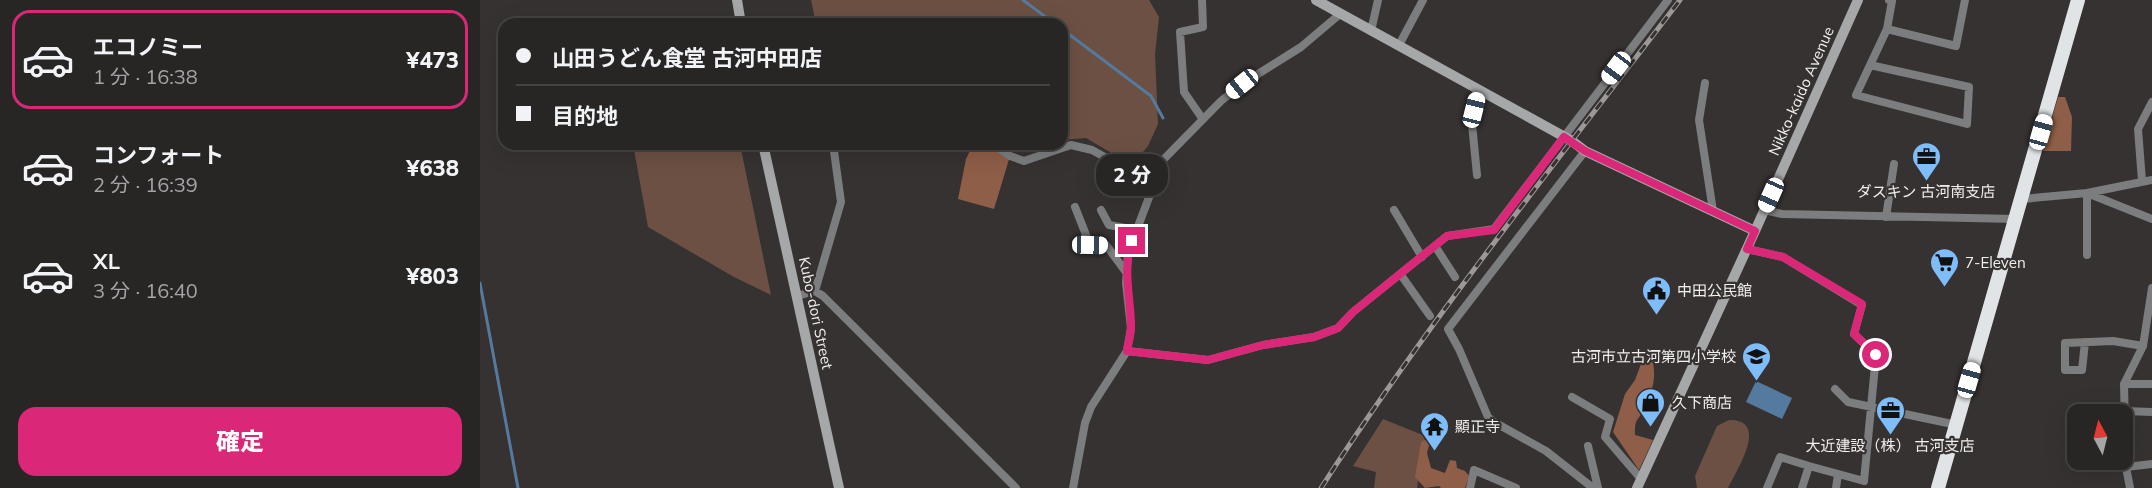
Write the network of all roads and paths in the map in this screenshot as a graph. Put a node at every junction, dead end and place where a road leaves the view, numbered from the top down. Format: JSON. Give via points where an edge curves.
{"nodes":[{"id":1,"x":737,"y":0,"type":"edge"},
{"id":2,"x":1202,"y":0,"type":"edge"},
{"id":3,"x":1316,"y":0,"type":"edge"},
{"id":4,"x":1378,"y":0,"type":"edge"},
{"id":5,"x":1423,"y":0,"type":"edge"},
{"id":6,"x":1668,"y":0,"type":"edge"},
{"id":7,"x":1889,"y":0,"type":"edge"},
{"id":8,"x":1965,"y":0,"type":"edge"},
{"id":9,"x":2078,"y":0,"type":"edge"},
{"id":10,"x":1856,"y":1,"type":"edge"},
{"id":11,"x":1340,"y":14,"type":"junction"},
{"id":12,"x":740,"y":18,"type":"edge"},
{"id":13,"x":1887,"y":29,"type":"junction"},
{"id":14,"x":1371,"y":31,"type":"junction"},
{"id":15,"x":1399,"y":45,"type":"junction"},
{"id":16,"x":1870,"y":65,"type":"junction"},
{"id":17,"x":1705,"y":83,"type":"dead end"},
{"id":18,"x":1479,"y":90,"type":"junction"},
{"id":19,"x":2151,"y":104,"type":"edge"},
{"id":20,"x":1202,"y":118,"type":"junction"},
{"id":21,"x":1564,"y":137,"type":"junction"},
{"id":22,"x":1068,"y":146,"type":"edge"},
{"id":23,"x":764,"y":150,"type":"edge"},
{"id":24,"x":834,"y":150,"type":"edge"},
{"id":25,"x":1002,"y":150,"type":"edge"},
{"id":26,"x":1056,"y":150,"type":"edge"},
{"id":27,"x":1585,"y":151,"type":"junction"},
{"id":28,"x":1894,"y":164,"type":"dead end"},
{"id":29,"x":1478,"y":175,"type":"dead end"},
{"id":30,"x":1152,"y":176,"type":"junction"},
{"id":31,"x":2152,"y":180,"type":"edge"},
{"id":32,"x":2142,"y":181,"type":"junction"},
{"id":33,"x":2087,"y":193,"type":"junction"},
{"id":34,"x":2022,"y":199,"type":"junction"},
{"id":35,"x":1075,"y":207,"type":"dead end"},
{"id":36,"x":1101,"y":210,"type":"dead end"},
{"id":37,"x":1394,"y":210,"type":"dead end"},
{"id":38,"x":1764,"y":210,"type":"junction"},
{"id":39,"x":1713,"y":211,"type":"junction"},
{"id":40,"x":1887,"y":217,"type":"junction"},
{"id":41,"x":2016,"y":219,"type":"junction"},
{"id":42,"x":2152,"y":219,"type":"edge"},
{"id":43,"x":1136,"y":230,"type":"junction"},
{"id":44,"x":1755,"y":231,"type":"junction"},
{"id":45,"x":1435,"y":246,"type":"junction"},
{"id":46,"x":1747,"y":249,"type":"junction"},
{"id":47,"x":2086,"y":255,"type":"dead end"},
{"id":48,"x":1422,"y":257,"type":"junction"},
{"id":49,"x":1127,"y":273,"type":"junction"},
{"id":50,"x":1401,"y":275,"type":"junction"},
{"id":51,"x":1455,"y":277,"type":"dead end"},
{"id":52,"x":2152,"y":288,"type":"edge"},
{"id":53,"x":815,"y":291,"type":"junction"},
{"id":54,"x":797,"y":296,"type":"junction"},
{"id":55,"x":1430,"y":316,"type":"dead end"},
{"id":56,"x":2150,"y":319,"type":"edge"},
{"id":57,"x":2085,"y":342,"type":"dead end"},
{"id":58,"x":2143,"y":346,"type":"junction"},
{"id":59,"x":1127,"y":351,"type":"junction"},
{"id":60,"x":2124,"y":384,"type":"junction"},
{"id":61,"x":2152,"y":384,"type":"edge"},
{"id":62,"x":1835,"y":389,"type":"dead end"},
{"id":63,"x":1572,"y":397,"type":"dead end"},
{"id":64,"x":2125,"y":404,"type":"edge"},
{"id":65,"x":1871,"y":408,"type":"junction"},
{"id":66,"x":2133,"y":411,"type":"edge"},
{"id":67,"x":2152,"y":412,"type":"edge"},
{"id":68,"x":1957,"y":425,"type":"junction"},
{"id":69,"x":1588,"y":446,"type":"dead end"},
{"id":70,"x":2152,"y":464,"type":"edge"},
{"id":71,"x":1809,"y":466,"type":"junction"},
{"id":72,"x":2133,"y":466,"type":"edge"},
{"id":73,"x":2127,"y":470,"type":"edge"},
{"id":74,"x":1838,"y":474,"type":"junction"},
{"id":75,"x":1639,"y":483,"type":"edge"},
{"id":76,"x":839,"y":488,"type":"edge"},
{"id":77,"x":1016,"y":488,"type":"edge"},
{"id":78,"x":1073,"y":488,"type":"edge"},
{"id":79,"x":1470,"y":488,"type":"edge"},
{"id":80,"x":1516,"y":488,"type":"edge"},
{"id":81,"x":1593,"y":488,"type":"edge"},
{"id":82,"x":1598,"y":488,"type":"edge"},
{"id":83,"x":1767,"y":488,"type":"edge"},
{"id":84,"x":1802,"y":488,"type":"edge"},
{"id":85,"x":1836,"y":488,"type":"edge"},
{"id":86,"x":1938,"y":488,"type":"edge"},
{"id":87,"x":2130,"y":488,"type":"edge"}],
"edges":[{"from":1,"to":12,"type":"street"},
{"from":2,"to":20,"type":"street","via":[[1203,27],[1180,32],[1184,92]]},
{"from":3,"to":11,"type":"street"},
{"from":4,"to":14,"type":"street"},
{"from":5,"to":15,"type":"street"},
{"from":6,"to":21,"type":"street"},
{"from":7,"to":13,"type":"street","via":[[1892,1]]},
{"from":8,"to":13,"type":"street","via":[[1956,46]]},
{"from":9,"to":34,"type":"highway"},
{"from":10,"to":38,"type":"street","name":"Nikko-kaido Avenue"},
{"from":11,"to":14,"type":"street"},
{"from":11,"to":20,"type":"street","via":[[1301,47],[1242,84]]},
{"from":13,"to":16,"type":"street"},
{"from":14,"to":15,"type":"street"},
{"from":15,"to":18,"type":"street"},
{"from":16,"to":16,"type":"street","via":[[1856,95],[1967,124],[1969,87]]},
{"from":17,"to":39,"type":"street","via":[[1699,120]]},
{"from":18,"to":21,"type":"street"},
{"from":18,"to":29,"type":"street","via":[[1472,124]]},
{"from":19,"to":32,"type":"street","via":[[2138,129]]},
{"from":20,"to":30,"type":"street"},
{"from":21,"to":27,"type":"street"},
{"from":21,"to":45,"type":"street","via":[[1494,230],[1447,236]]},
{"from":22,"to":30,"type":"street","via":[[1092,150],[1128,170]]},
{"from":23,"to":54,"type":"street","name":"Kubo-dori Street"},
{"from":24,"to":53,"type":"street","via":[[841,202]]},
{"from":25,"to":26,"type":"street","via":[[1024,161]]},
{"from":27,"to":39,"type":"street"},
{"from":27,"to":81,"type":"street","via":[[1448,329],[1488,417],[1546,451]]},
{"from":28,"to":40,"type":"street"},
{"from":30,"to":43,"type":"street","via":[[1151,192]]},
{"from":31,"to":32,"type":"street"},
{"from":32,"to":33,"type":"street"},
{"from":33,"to":34,"type":"street"},
{"from":33,"to":42,"type":"street"},
{"from":33,"to":47,"type":"street"},
{"from":34,"to":41,"type":"highway"},
{"from":35,"to":49,"type":"street","via":[[1090,245],[1106,245]]},
{"from":36,"to":43,"type":"street","via":[[1109,225]]},
{"from":37,"to":48,"type":"street"},
{"from":38,"to":40,"type":"street"},
{"from":38,"to":44,"type":"street","name":"Nikko-kaido Avenue"},
{"from":39,"to":44,"type":"street"},
{"from":40,"to":41,"type":"street"},
{"from":41,"to":68,"type":"highway"},
{"from":43,"to":49,"type":"street","via":[[1128,253]]},
{"from":44,"to":46,"type":"street","name":"Nikko-kaido Avenue"},
{"from":45,"to":48,"type":"street"},
{"from":45,"to":51,"type":"street"},
{"from":46,"to":65,"type":"street","via":[[1783,257],[1862,304],[1854,334],[1876,355]]},
{"from":46,"to":75,"type":"street","name":"Nikko-kaido Avenue"},
{"from":48,"to":50,"type":"street"},
{"from":49,"to":59,"type":"street","via":[[1131,327]]},
{"from":50,"to":55,"type":"street"},
{"from":50,"to":59,"type":"street","via":[[1338,328],[1314,337],[1208,360]]},
{"from":52,"to":56,"type":"street"},
{"from":53,"to":54,"type":"street"},
{"from":53,"to":77,"type":"street"},
{"from":54,"to":76,"type":"street","name":"Kubo-dori Street"},
{"from":56,"to":58,"type":"street"},
{"from":57,"to":58,"type":"street"},
{"from":58,"to":60,"type":"street"},
{"from":59,"to":78,"type":"street","via":[[1091,407]]},
{"from":60,"to":61,"type":"street"},
{"from":60,"to":64,"type":"street"},
{"from":62,"to":65,"type":"street","via":[[1848,402]]},
{"from":63,"to":75,"type":"street","via":[[1610,419],[1605,437]]},
{"from":65,"to":68,"type":"street"},
{"from":65,"to":74,"type":"street","via":[[1864,482]]},
{"from":66,"to":67,"type":"street"},
{"from":68,"to":86,"type":"highway"},
{"from":69,"to":82,"type":"street"},
{"from":70,"to":72,"type":"street"},
{"from":71,"to":74,"type":"street"},
{"from":71,"to":83,"type":"street","via":[[1780,457]]},
{"from":71,"to":84,"type":"street"},
{"from":73,"to":87,"type":"street"},
{"from":74,"to":85,"type":"street"},
{"from":79,"to":80,"type":"street","via":[[1474,470]]}]}
